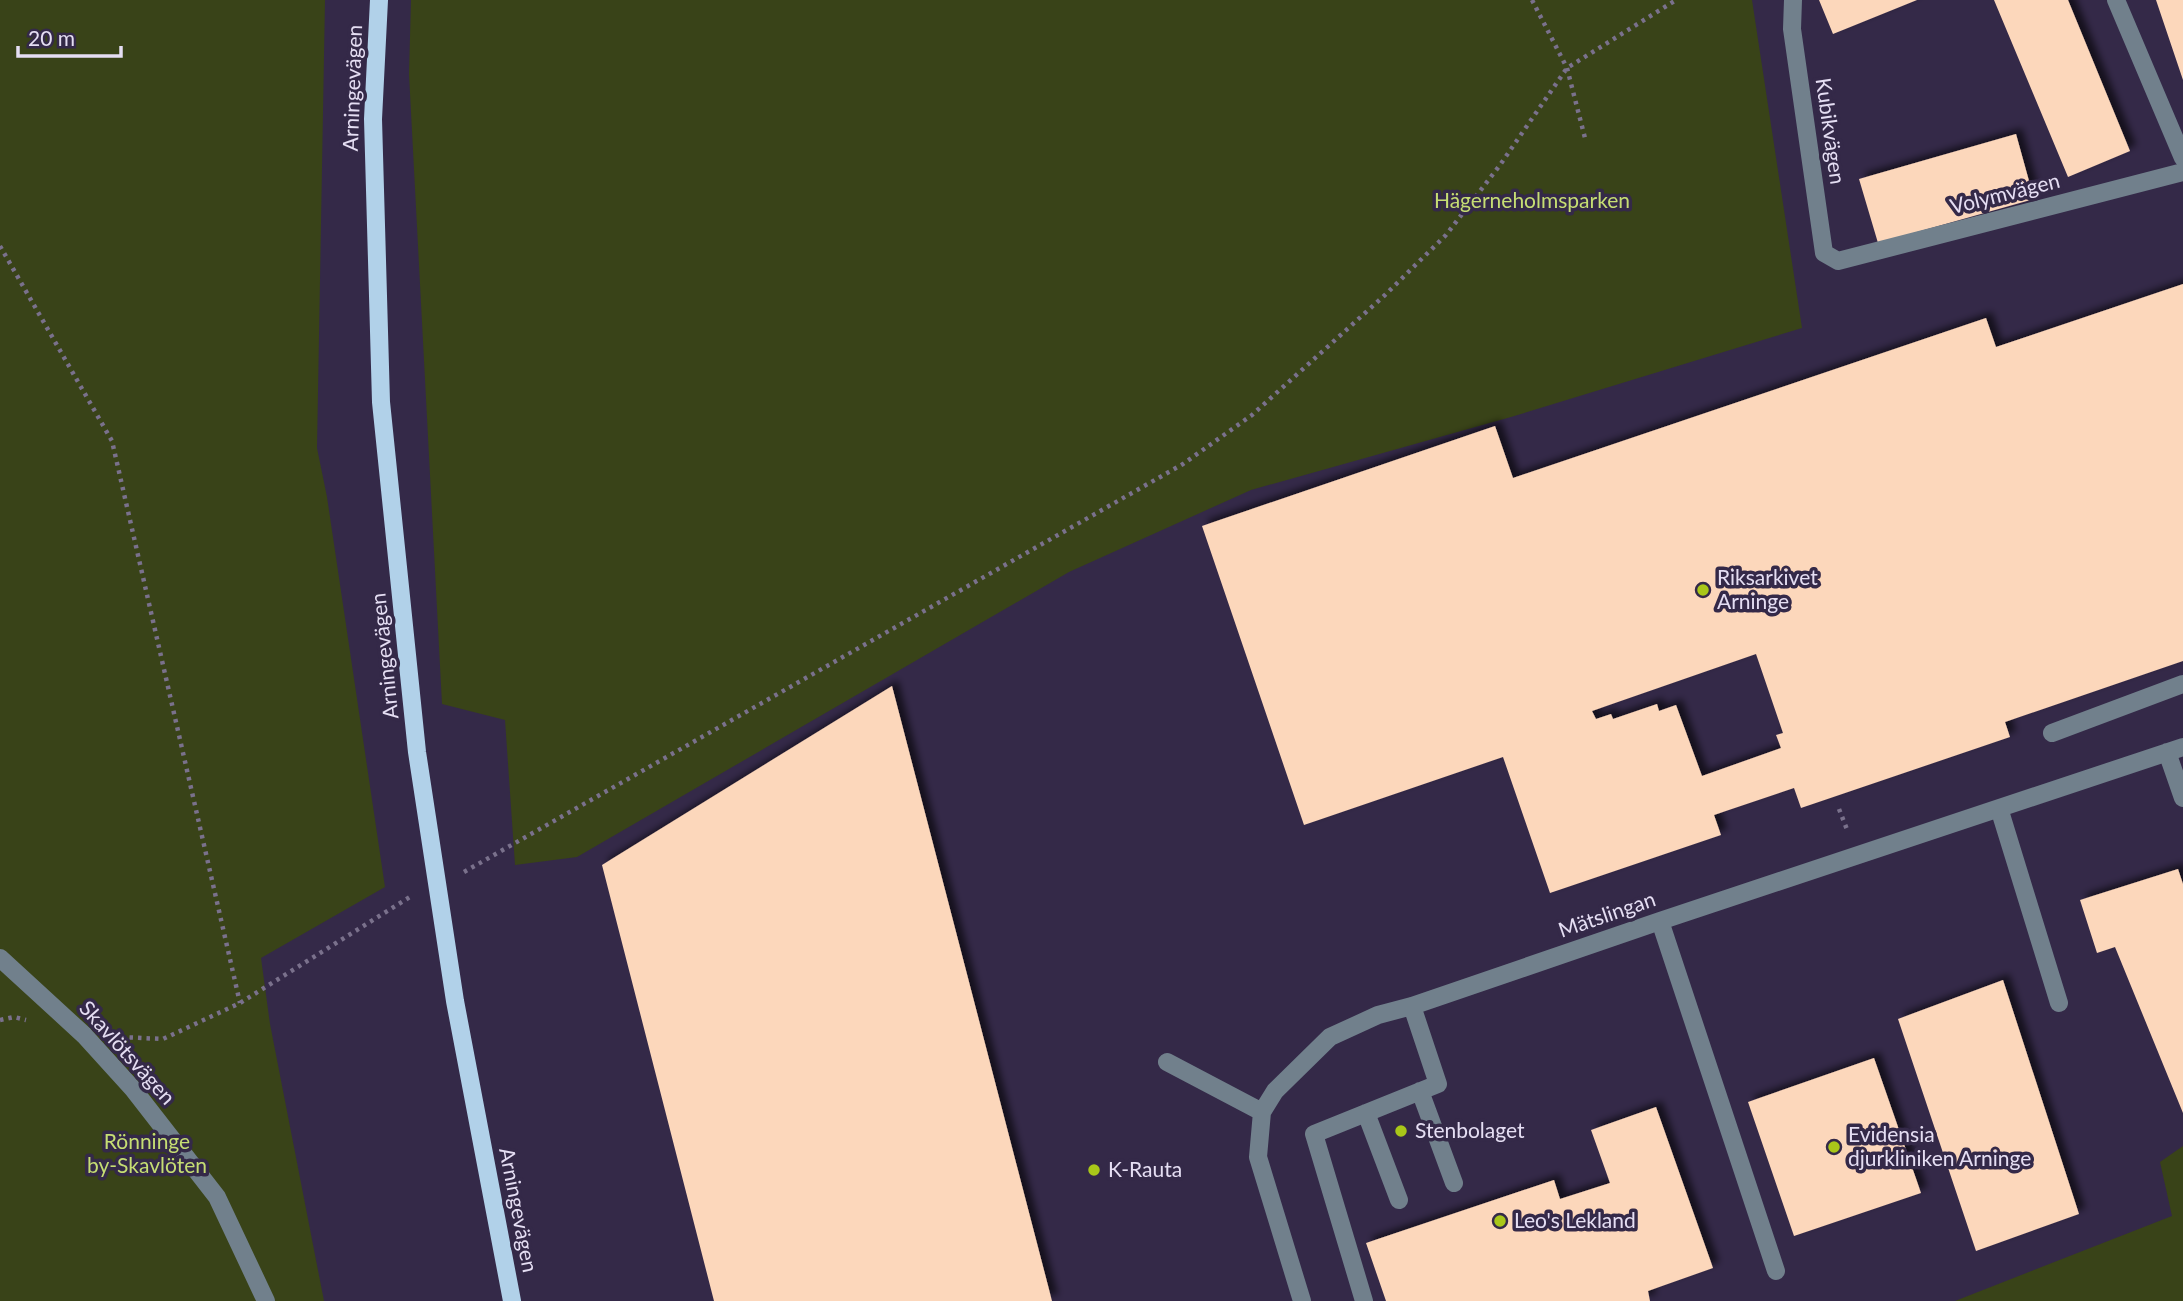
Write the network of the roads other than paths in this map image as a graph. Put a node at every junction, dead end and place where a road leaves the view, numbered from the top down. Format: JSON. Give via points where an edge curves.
{"nodes":[{"id":1,"x":379,"y":0,"type":"edge"},
{"id":2,"x":1793,"y":0,"type":"edge"},
{"id":3,"x":2116,"y":0,"type":"edge"},
{"id":4,"x":2183,"y":158,"type":"edge"},
{"id":5,"x":2183,"y":172,"type":"edge"},
{"id":6,"x":1838,"y":261,"type":"joint"},
{"id":7,"x":2183,"y":684,"type":"edge"},
{"id":8,"x":2052,"y":733,"type":"dead end"},
{"id":9,"x":2175,"y":749,"type":"edge"},
{"id":10,"x":2183,"y":798,"type":"edge"},
{"id":11,"x":1999,"y":808,"type":"junction"},
{"id":12,"x":1660,"y":921,"type":"junction"},
{"id":13,"x":0,"y":958,"type":"edge"},
{"id":14,"x":2059,"y":1003,"type":"dead end"},
{"id":15,"x":1412,"y":1006,"type":"junction"},
{"id":16,"x":1167,"y":1062,"type":"dead end"},
{"id":17,"x":1420,"y":1091,"type":"junction"},
{"id":18,"x":1262,"y":1112,"type":"junction"},
{"id":19,"x":1366,"y":1113,"type":"junction"},
{"id":20,"x":1454,"y":1183,"type":"dead end"},
{"id":21,"x":1399,"y":1200,"type":"dead end"},
{"id":22,"x":1776,"y":1270,"type":"dead end"},
{"id":23,"x":266,"y":1301,"type":"edge"},
{"id":24,"x":512,"y":1301,"type":"edge"},
{"id":25,"x":1302,"y":1301,"type":"edge"},
{"id":26,"x":1364,"y":1301,"type":"edge"}],
"edges":[{"from":1,"to":24,"type":"main road","name":"Arningevägen","via":[[373,119],[381,402],[417,752],[455,1001]]},
{"from":2,"to":6,"type":"street","name":"Kubikvägen","via":[[1792,29],[1824,253]]},
{"from":3,"to":4,"type":"street"},
{"from":5,"to":6,"type":"street","name":"Volymvägen"},
{"from":7,"to":8,"type":"street"},
{"from":9,"to":10,"type":"street"},
{"from":9,"to":11,"type":"street","name":"Mätslingan"},
{"from":11,"to":12,"type":"street","name":"Mätslingan"},
{"from":11,"to":14,"type":"street"},
{"from":12,"to":15,"type":"street","name":"Mätslingan"},
{"from":12,"to":22,"type":"street"},
{"from":13,"to":23,"type":"street","name":"Skavlötsvägen","via":[[84,1035],[134,1089],[216,1197]]},
{"from":15,"to":17,"type":"street","via":[[1438,1084]]},
{"from":15,"to":18,"type":"street","name":"Mätslingan","via":[[1378,1015],[1330,1037],[1275,1091]]},
{"from":16,"to":18,"type":"street"},
{"from":17,"to":19,"type":"street"},
{"from":17,"to":20,"type":"street"},
{"from":18,"to":25,"type":"street","via":[[1258,1157]]},
{"from":19,"to":21,"type":"street"},
{"from":19,"to":26,"type":"street","via":[[1314,1134]]}]}
